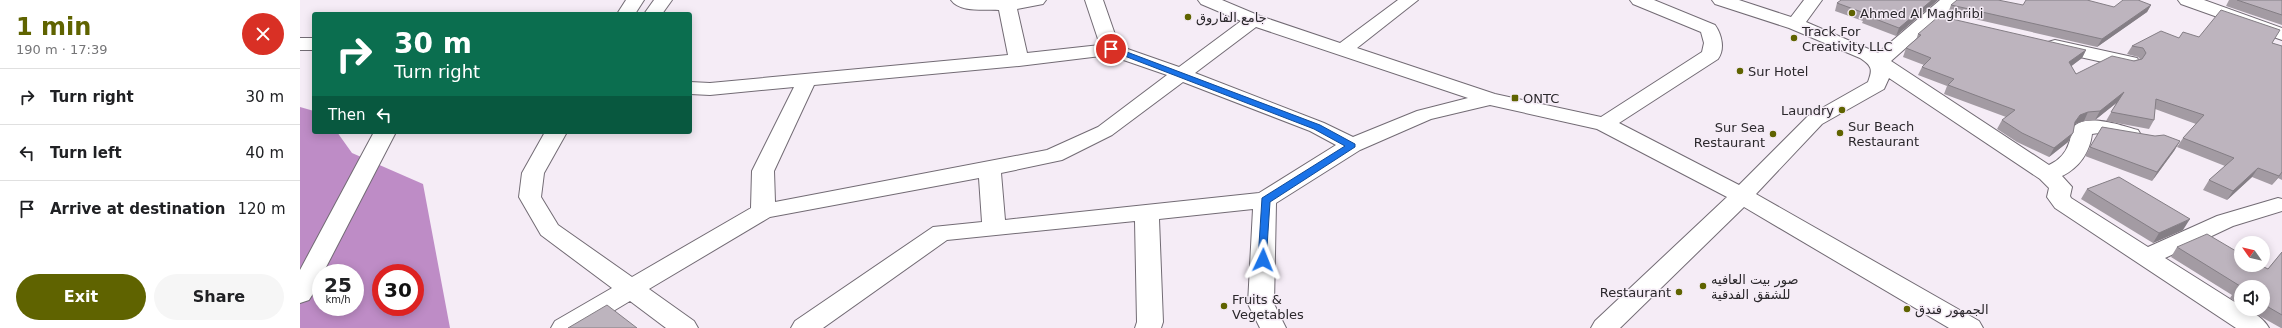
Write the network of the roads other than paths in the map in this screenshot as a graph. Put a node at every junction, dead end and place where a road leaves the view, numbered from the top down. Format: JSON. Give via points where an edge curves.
{"nodes":[{"id":1,"x":635,"y":0,"type":"edge"},
{"id":2,"x":663,"y":0,"type":"edge"},
{"id":3,"x":960,"y":0,"type":"edge"},
{"id":4,"x":1036,"y":0,"type":"edge"},
{"id":5,"x":1094,"y":0,"type":"edge"},
{"id":6,"x":1207,"y":0,"type":"edge"},
{"id":7,"x":1409,"y":0,"type":"edge"},
{"id":8,"x":1639,"y":0,"type":"edge"},
{"id":9,"x":1721,"y":0,"type":"edge"},
{"id":10,"x":1813,"y":0,"type":"edge"},
{"id":11,"x":1951,"y":0,"type":"edge"},
{"id":12,"x":2187,"y":0,"type":"edge"},
{"id":13,"x":1007,"y":6,"type":"junction"},
{"id":14,"x":627,"y":12,"type":"edge"},
{"id":15,"x":654,"y":12,"type":"edge"},
{"id":16,"x":1932,"y":17,"type":"junction"},
{"id":17,"x":1254,"y":20,"type":"junction"},
{"id":18,"x":1954,"y":22,"type":"edge"},
{"id":19,"x":1795,"y":24,"type":"junction"},
{"id":20,"x":2282,"y":34,"type":"edge"},
{"id":21,"x":2038,"y":42,"type":"edge"},
{"id":22,"x":300,"y":44,"type":"edge"},
{"id":23,"x":312,"y":44,"type":"edge"},
{"id":24,"x":1111,"y":49,"type":"junction"},
{"id":25,"x":1342,"y":50,"type":"junction"},
{"id":26,"x":1019,"y":60,"type":"junction"},
{"id":27,"x":1879,"y":62,"type":"junction"},
{"id":28,"x":2130,"y":62,"type":"edge"},
{"id":29,"x":1181,"y":74,"type":"junction"},
{"id":30,"x":807,"y":80,"type":"junction"},
{"id":31,"x":1877,"y":85,"type":"junction"},
{"id":32,"x":692,"y":88,"type":"edge"},
{"id":33,"x":1932,"y":98,"type":"junction"},
{"id":34,"x":1490,"y":99,"type":"junction"},
{"id":35,"x":1604,"y":124,"type":"junction"},
{"id":36,"x":384,"y":134,"type":"edge"},
{"id":37,"x":555,"y":134,"type":"edge"},
{"id":38,"x":2150,"y":139,"type":"edge"},
{"id":39,"x":1352,"y":145,"type":"junction"},
{"id":40,"x":990,"y":169,"type":"junction"},
{"id":41,"x":2048,"y":174,"type":"junction"},
{"id":42,"x":1742,"y":196,"type":"junction"},
{"id":43,"x":1265,"y":200,"type":"junction"},
{"id":44,"x":2278,"y":205,"type":"dead end"},
{"id":45,"x":763,"y":211,"type":"junction"},
{"id":46,"x":1147,"y":213,"type":"junction"},
{"id":47,"x":994,"y":229,"type":"junction"},
{"id":48,"x":2146,"y":257,"type":"junction"},
{"id":49,"x":628,"y":289,"type":"junction"},
{"id":50,"x":300,"y":294,"type":"edge"},
{"id":51,"x":564,"y":328,"type":"edge"},
{"id":52,"x":685,"y":328,"type":"edge"},
{"id":53,"x":804,"y":328,"type":"edge"},
{"id":54,"x":1148,"y":328,"type":"edge"},
{"id":55,"x":1273,"y":328,"type":"edge"},
{"id":56,"x":1604,"y":328,"type":"edge"},
{"id":57,"x":1970,"y":328,"type":"edge"},
{"id":58,"x":2256,"y":328,"type":"edge"}],
"edges":[{"from":1,"to":14,"type":"street"},
{"from":2,"to":15,"type":"street"},
{"from":3,"to":13,"type":"street","via":[[963,3]]},
{"from":4,"to":13,"type":"street"},
{"from":5,"to":24,"type":"street"},
{"from":6,"to":17,"type":"street"},
{"from":7,"to":25,"type":"street"},
{"from":8,"to":35,"type":"street","via":[[1709,29],[1713,43],[1711,55]]},
{"from":9,"to":19,"type":"street"},
{"from":10,"to":19,"type":"street"},
{"from":11,"to":16,"type":"street"},
{"from":12,"to":20,"type":"street"},
{"from":13,"to":26,"type":"street"},
{"from":16,"to":18,"type":"street"},
{"from":16,"to":27,"type":"street"},
{"from":17,"to":25,"type":"street"},
{"from":17,"to":29,"type":"street"},
{"from":19,"to":27,"type":"street","via":[[1867,54]]},
{"from":21,"to":28,"type":"street"},
{"from":22,"to":23,"type":"street"},
{"from":24,"to":26,"type":"street"},
{"from":24,"to":29,"type":"street"},
{"from":25,"to":34,"type":"street"},
{"from":26,"to":30,"type":"street"},
{"from":27,"to":31,"type":"street","via":[[1882,70]]},
{"from":27,"to":33,"type":"street"},
{"from":29,"to":39,"type":"street","via":[[1317,127]]},
{"from":29,"to":40,"type":"street","via":[[1105,131],[1054,154]]},
{"from":30,"to":32,"type":"street","via":[[710,89]]},
{"from":30,"to":45,"type":"street","via":[[763,172]]},
{"from":31,"to":33,"type":"street"},
{"from":31,"to":42,"type":"street","via":[[1815,120]]},
{"from":33,"to":41,"type":"street"},
{"from":34,"to":35,"type":"street"},
{"from":34,"to":39,"type":"street","via":[[1424,116]]},
{"from":35,"to":42,"type":"street"},
{"from":36,"to":50,"type":"street"},
{"from":37,"to":49,"type":"street","via":[[533,173],[530,197],[549,230]]},
{"from":38,"to":41,"type":"street","via":[[2088,127],[2082,131],[2080,144],[2067,165]]},
{"from":39,"to":43,"type":"street"},
{"from":40,"to":45,"type":"street"},
{"from":40,"to":47,"type":"street"},
{"from":41,"to":48,"type":"street","via":[[2061,187],[2058,197],[2063,203]]},
{"from":42,"to":56,"type":"street"},
{"from":42,"to":57,"type":"street"},
{"from":43,"to":46,"type":"street"},
{"from":43,"to":55,"type":"street","via":[[1261,304]]},
{"from":44,"to":48,"type":"street","via":[[2225,221]]},
{"from":45,"to":49,"type":"street"},
{"from":46,"to":47,"type":"street"},
{"from":46,"to":54,"type":"street","via":[[1150,322]]},
{"from":47,"to":53,"type":"street","via":[[941,233]]},
{"from":48,"to":58,"type":"street"},
{"from":49,"to":51,"type":"street"},
{"from":49,"to":52,"type":"street"}]}
